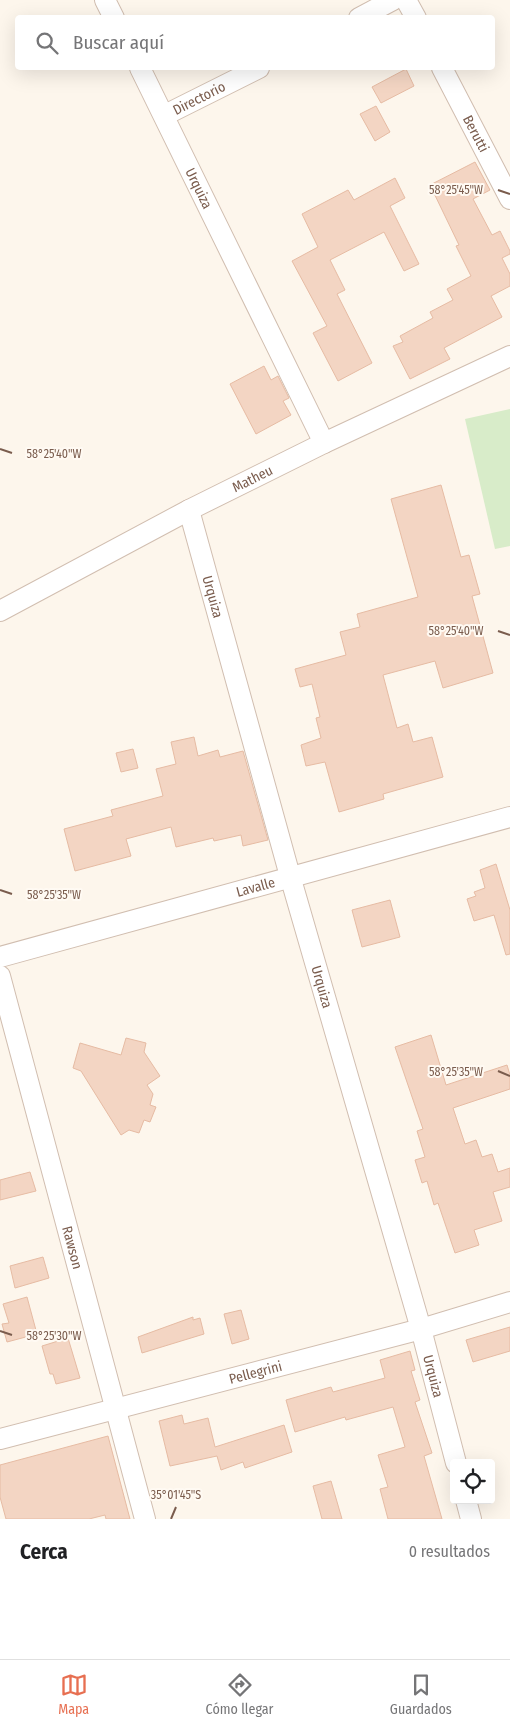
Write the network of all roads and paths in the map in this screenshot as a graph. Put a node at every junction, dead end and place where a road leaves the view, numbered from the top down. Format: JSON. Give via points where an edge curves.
{"nodes":[{"id":1,"x":106,"y":0,"type":"edge"},
{"id":2,"x":394,"y":0,"type":"edge"},
{"id":3,"x":406,"y":0,"type":"edge"},
{"id":4,"x":113,"y":15,"type":"edge"},
{"id":5,"x":365,"y":15,"type":"edge"},
{"id":6,"x":414,"y":15,"type":"edge"},
{"id":7,"x":141,"y":70,"type":"edge"},
{"id":8,"x":255,"y":70,"type":"edge"},
{"id":9,"x":443,"y":70,"type":"edge"},
{"id":10,"x":165,"y":115,"type":"junction"},
{"id":11,"x":510,"y":199,"type":"edge"},
{"id":12,"x":510,"y":356,"type":"edge"},
{"id":13,"x":324,"y":443,"type":"junction"},
{"id":14,"x":189,"y":510,"type":"junction"},
{"id":15,"x":0,"y":611,"type":"edge"},
{"id":16,"x":510,"y":817,"type":"edge"},
{"id":17,"x":290,"y":876,"type":"junction"},
{"id":18,"x":0,"y":957,"type":"edge"},
{"id":19,"x":0,"y":976,"type":"edge"},
{"id":20,"x":510,"y":1302,"type":"edge"},
{"id":21,"x":421,"y":1329,"type":"junction"},
{"id":22,"x":115,"y":1410,"type":"junction"},
{"id":23,"x":0,"y":1440,"type":"edge"},
{"id":24,"x":455,"y":1459,"type":"edge"},
{"id":25,"x":467,"y":1504,"type":"edge"},
{"id":26,"x":145,"y":1519,"type":"edge"},
{"id":27,"x":471,"y":1519,"type":"edge"}],
"edges":[{"from":1,"to":4,"type":"street"},
{"from":2,"to":5,"type":"street"},
{"from":3,"to":6,"type":"street"},
{"from":7,"to":10,"type":"street","name":"Urquiza"},
{"from":8,"to":10,"type":"street","name":"Directorio"},
{"from":9,"to":11,"type":"street","name":"Berutti"},
{"from":10,"to":13,"type":"street","name":"Urquiza"},
{"from":12,"to":13,"type":"street","name":"Matheu"},
{"from":13,"to":14,"type":"street","name":"Matheu"},
{"from":14,"to":15,"type":"street","name":"Matheu"},
{"from":14,"to":17,"type":"street","name":"Urquiza"},
{"from":16,"to":17,"type":"street","name":"Lavalle"},
{"from":17,"to":18,"type":"street","name":"Lavalle"},
{"from":17,"to":21,"type":"street","name":"Urquiza"},
{"from":19,"to":22,"type":"street","name":"Rawson"},
{"from":20,"to":21,"type":"street","name":"Pellegrini"},
{"from":21,"to":22,"type":"street","name":"Pellegrini"},
{"from":21,"to":24,"type":"street","name":"Urquiza"},
{"from":22,"to":23,"type":"street","name":"Pellegrini"},
{"from":22,"to":26,"type":"street","name":"Rawson"},
{"from":25,"to":27,"type":"street"}]}
